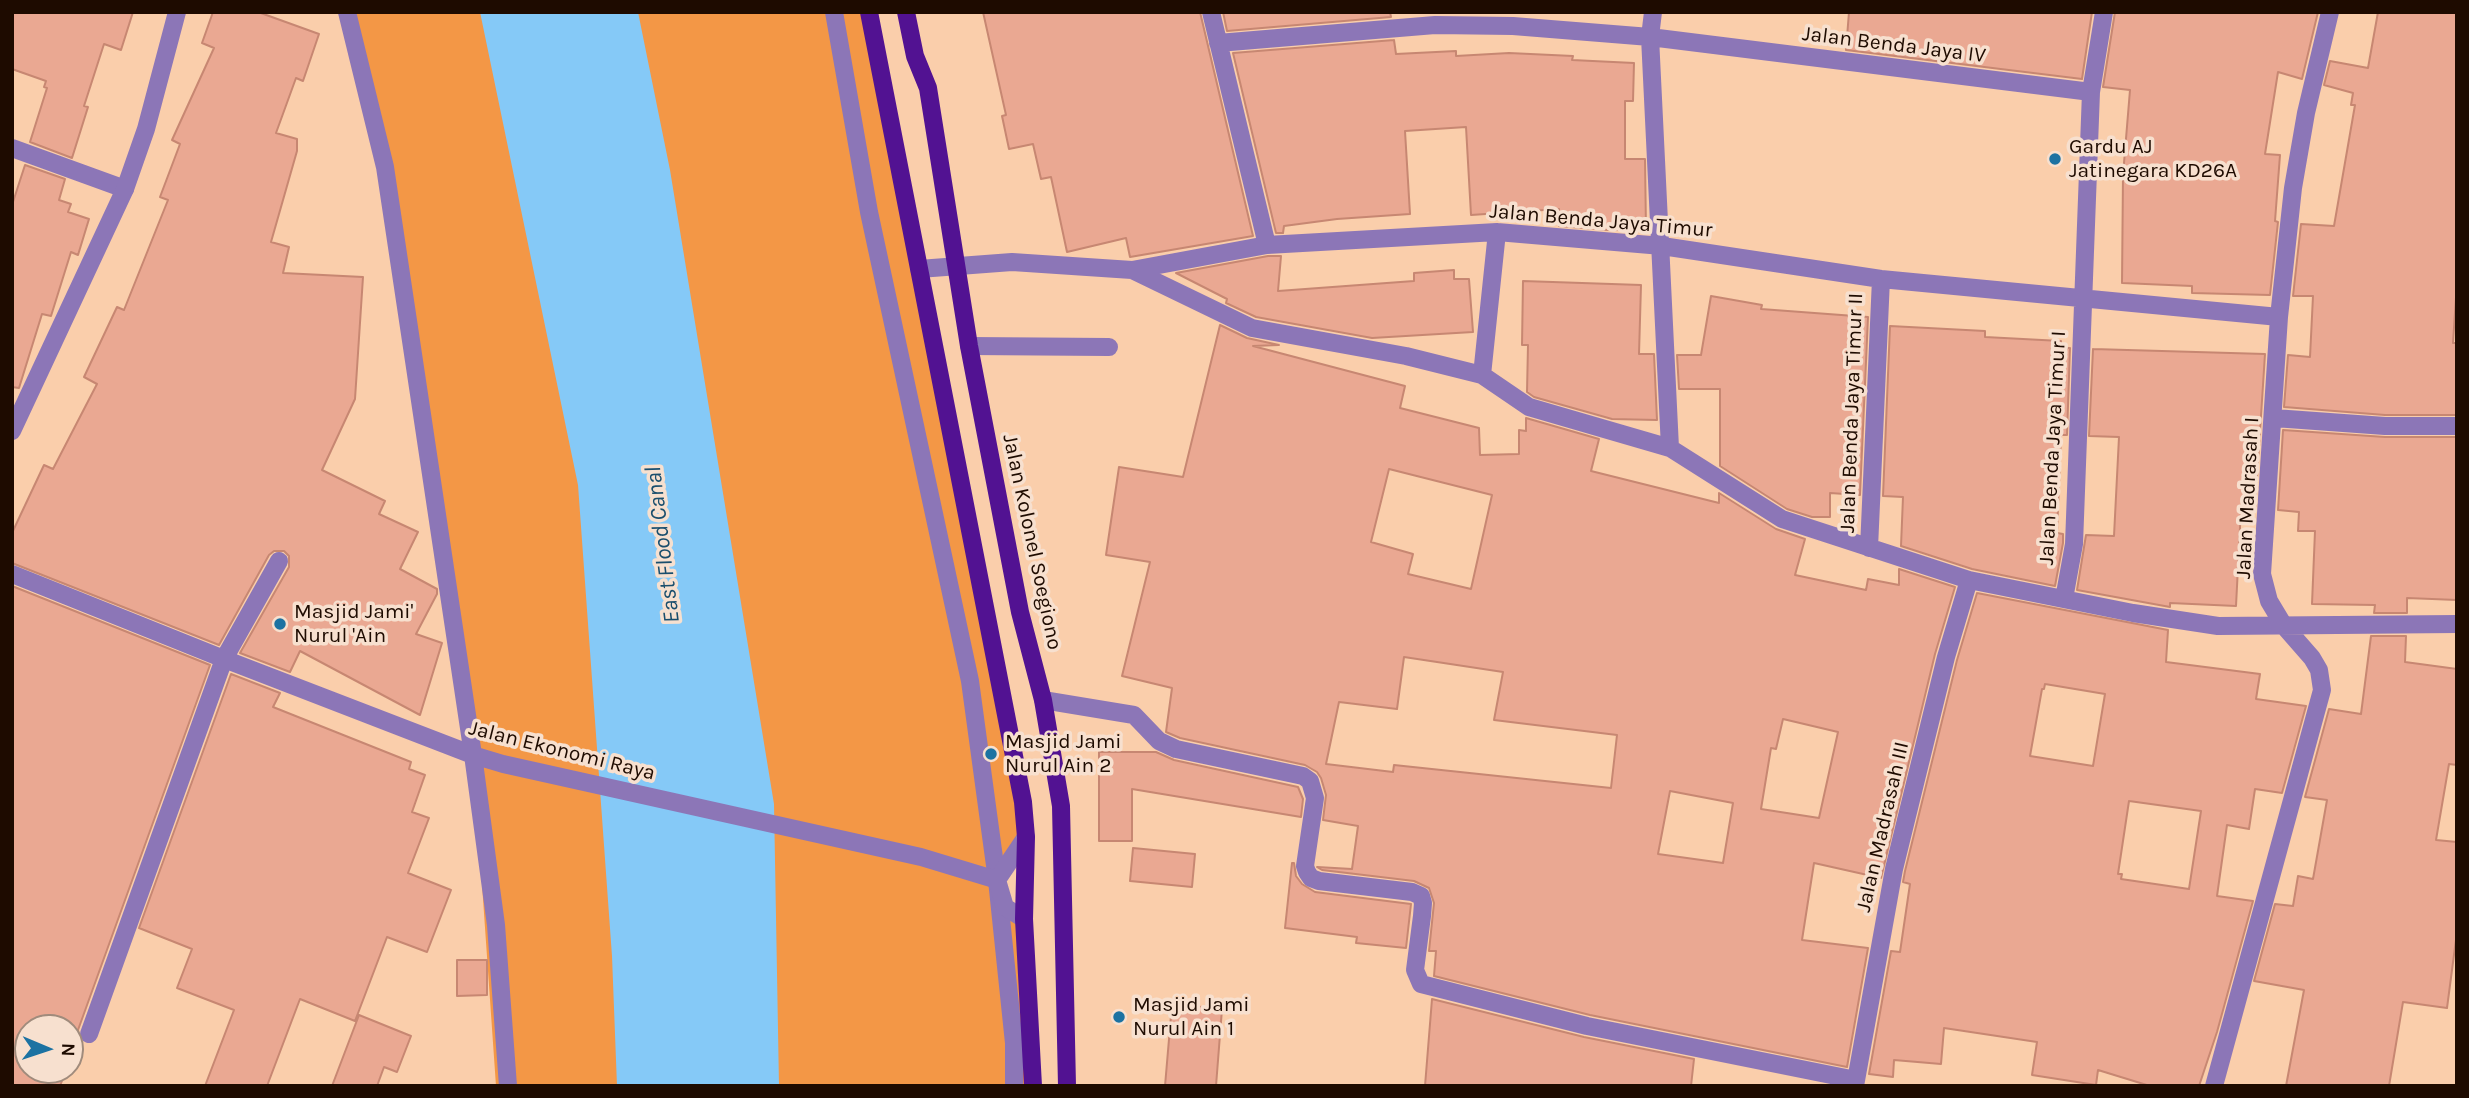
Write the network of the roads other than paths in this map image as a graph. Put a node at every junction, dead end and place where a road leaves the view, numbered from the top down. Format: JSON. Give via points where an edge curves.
{"nodes":[{"id":1,"x":177,"y":12,"type":"edge"},
{"id":2,"x":347,"y":12,"type":"edge"},
{"id":3,"x":834,"y":12,"type":"edge"},
{"id":4,"x":869,"y":12,"type":"edge"},
{"id":5,"x":906,"y":12,"type":"edge"},
{"id":6,"x":1211,"y":12,"type":"edge"},
{"id":7,"x":1653,"y":12,"type":"edge"},
{"id":8,"x":2104,"y":12,"type":"edge"},
{"id":9,"x":2330,"y":12,"type":"edge"},
{"id":10,"x":1650,"y":37,"type":"junction"},
{"id":11,"x":1218,"y":43,"type":"junction"},
{"id":12,"x":2091,"y":92,"type":"junction"},
{"id":13,"x":12,"y":148,"type":"edge"},
{"id":14,"x":125,"y":189,"type":"junction"},
{"id":15,"x":1497,"y":232,"type":"junction"},
{"id":16,"x":1267,"y":245,"type":"junction"},
{"id":17,"x":1662,"y":246,"type":"junction"},
{"id":18,"x":956,"y":266,"type":"junction"},
{"id":19,"x":919,"y":269,"type":"junction"},
{"id":20,"x":1132,"y":270,"type":"junction"},
{"id":21,"x":1881,"y":279,"type":"junction"},
{"id":22,"x":2084,"y":300,"type":"junction"},
{"id":23,"x":2279,"y":317,"type":"junction"},
{"id":24,"x":969,"y":346,"type":"junction"},
{"id":25,"x":1109,"y":347,"type":"dead end"},
{"id":26,"x":1482,"y":375,"type":"junction"},
{"id":27,"x":2274,"y":418,"type":"junction"},
{"id":28,"x":2457,"y":426,"type":"edge"},
{"id":29,"x":12,"y":431,"type":"edge"},
{"id":30,"x":1670,"y":448,"type":"junction"},
{"id":31,"x":1869,"y":548,"type":"junction"},
{"id":32,"x":279,"y":561,"type":"dead end"},
{"id":33,"x":12,"y":574,"type":"edge"},
{"id":34,"x":1969,"y":580,"type":"junction"},
{"id":35,"x":2064,"y":599,"type":"junction"},
{"id":36,"x":2457,"y":624,"type":"edge"},
{"id":37,"x":2284,"y":626,"type":"junction"},
{"id":38,"x":223,"y":659,"type":"junction"},
{"id":39,"x":1043,"y":700,"type":"junction"},
{"id":40,"x":473,"y":755,"type":"junction"},
{"id":41,"x":1026,"y":837,"type":"junction"},
{"id":42,"x":997,"y":880,"type":"junction"},
{"id":43,"x":1024,"y":919,"type":"junction"},
{"id":44,"x":89,"y":1034,"type":"dead end"},
{"id":45,"x":1855,"y":1083,"type":"edge"},
{"id":46,"x":508,"y":1086,"type":"edge"},
{"id":47,"x":1014,"y":1086,"type":"edge"},
{"id":48,"x":1033,"y":1086,"type":"edge"},
{"id":49,"x":1067,"y":1086,"type":"edge"},
{"id":50,"x":2214,"y":1086,"type":"edge"}],
"edges":[{"from":1,"to":14,"type":"street"},
{"from":2,"to":40,"type":"street","via":[[385,167]]},
{"from":3,"to":42,"type":"street","via":[[869,212],[970,681]]},
{"from":4,"to":19,"type":"main road"},
{"from":5,"to":18,"type":"main road","name":"Jalan Kolonel Soegiono","via":[[915,56],[928,88]]},
{"from":6,"to":11,"type":"street"},
{"from":7,"to":10,"type":"street"},
{"from":8,"to":12,"type":"street","name":"Jalan Benda Jaya Timur I"},
{"from":9,"to":23,"type":"street","name":"Jalan Madrasah I","via":[[2293,188]]},
{"from":10,"to":11,"type":"street","name":"Jalan Benda Jaya IV","via":[[1435,25]]},
{"from":10,"to":12,"type":"street","name":"Jalan Benda Jaya IV"},
{"from":10,"to":17,"type":"street"},
{"from":11,"to":16,"type":"street"},
{"from":12,"to":22,"type":"street","name":"Jalan Benda Jaya Timur I"},
{"from":13,"to":14,"type":"street"},
{"from":14,"to":29,"type":"street"},
{"from":15,"to":16,"type":"street","name":"Jalan Benda Jaya Timur"},
{"from":15,"to":17,"type":"street","name":"Jalan Benda Jaya Timur"},
{"from":15,"to":26,"type":"street"},
{"from":16,"to":20,"type":"street","name":"Jalan Benda Jaya Timur"},
{"from":17,"to":21,"type":"street","name":"Jalan Benda Jaya Timur"},
{"from":17,"to":30,"type":"street"},
{"from":18,"to":19,"type":"street","name":"Jalan Benda Jaya Timur"},
{"from":18,"to":20,"type":"street","name":"Jalan Benda Jaya Timur","via":[[1012,262]]},
{"from":18,"to":24,"type":"main road","name":"Jalan Kolonel Soegiono"},
{"from":19,"to":41,"type":"main road","via":[[1023,802]]},
{"from":20,"to":26,"type":"street","via":[[1252,328]]},
{"from":21,"to":22,"type":"street","name":"Jalan Benda Jaya Timur"},
{"from":21,"to":31,"type":"street","name":"Jalan Benda Jaya Timur II"},
{"from":22,"to":23,"type":"street","name":"Jalan Benda Jaya Timur"},
{"from":22,"to":35,"type":"street","name":"Jalan Benda Jaya Timur I","via":[[2074,544]]},
{"from":23,"to":27,"type":"street","name":"Jalan Madrasah I"},
{"from":24,"to":25,"type":"street"},
{"from":24,"to":39,"type":"main road","name":"Jalan Kolonel Soegiono","via":[[1020,612]]},
{"from":26,"to":30,"type":"street","via":[[1529,407]]},
{"from":27,"to":28,"type":"street"},
{"from":27,"to":37,"type":"street","name":"Jalan Madrasah I","via":[[2262,575],[2269,601]]},
{"from":30,"to":31,"type":"street","via":[[1782,519]]},
{"from":31,"to":34,"type":"street"},
{"from":32,"to":38,"type":"street"},
{"from":33,"to":38,"type":"street","name":"Jalan Ekonomi Raya"},
{"from":34,"to":35,"type":"street"},
{"from":34,"to":45,"type":"street","name":"Jalan Madrasah III","via":[[1894,869]]},
{"from":35,"to":37,"type":"street","via":[[2218,626]]},
{"from":36,"to":37,"type":"street"},
{"from":37,"to":50,"type":"street","name":"Jalan Madrasah I","via":[[2312,657],[2322,690]]},
{"from":38,"to":40,"type":"street","name":"Jalan Ekonomi Raya"},
{"from":38,"to":44,"type":"street"},
{"from":39,"to":45,"type":"street","via":[[1134,715],[1158,741],[1176,750],[1303,776],[1315,798],[1305,866],[1311,878],[1421,896],[1415,970],[1420,984],[1587,1026]]},
{"from":39,"to":49,"type":"main road","name":"Jalan Kolonel Soegiono","via":[[1061,806]]},
{"from":40,"to":42,"type":"street","name":"Jalan Ekonomi Raya","via":[[921,857]]},
{"from":40,"to":46,"type":"street","via":[[496,925]]},
{"from":41,"to":42,"type":"street"},
{"from":41,"to":43,"type":"main road"},
{"from":42,"to":43,"type":"street","via":[[1005,907]]},
{"from":42,"to":47,"type":"street","via":[[1014,1043]]},
{"from":43,"to":48,"type":"main road"}]}
